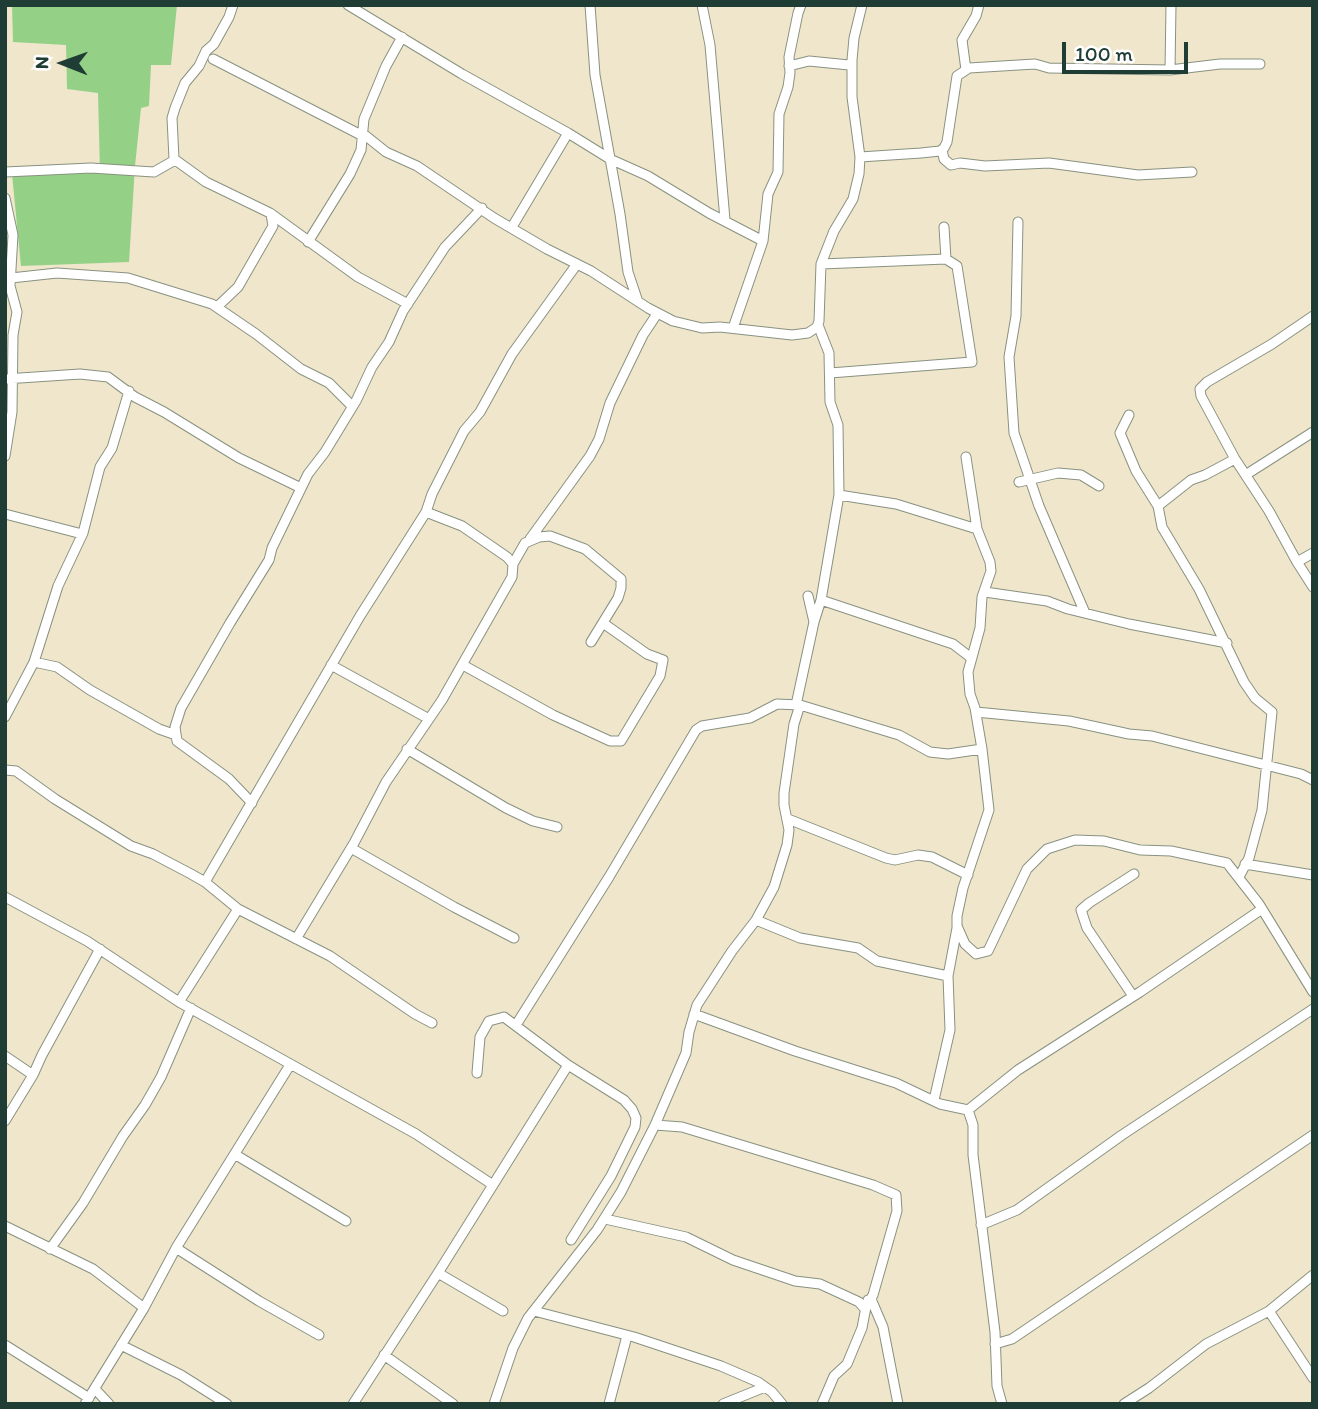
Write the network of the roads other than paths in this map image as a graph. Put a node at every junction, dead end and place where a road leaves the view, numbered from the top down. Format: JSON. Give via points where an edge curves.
{"nodes":[{"id":1,"x":233,"y":5,"type":"edge"},
{"id":2,"x":348,"y":5,"type":"edge"},
{"id":3,"x":590,"y":5,"type":"edge"},
{"id":4,"x":702,"y":5,"type":"edge"},
{"id":5,"x":802,"y":5,"type":"edge"},
{"id":6,"x":862,"y":5,"type":"edge"},
{"id":7,"x":979,"y":5,"type":"edge"},
{"id":8,"x":1171,"y":5,"type":"edge"},
{"id":9,"x":358,"y":9,"type":"edge"},
{"id":10,"x":402,"y":37,"type":"junction"},
{"id":11,"x":211,"y":47,"type":"junction"},
{"id":12,"x":213,"y":60,"type":"junction"},
{"id":13,"x":1260,"y":64,"type":"dead end"},
{"id":14,"x":849,"y":65,"type":"dead end"},
{"id":15,"x":199,"y":66,"type":"junction"},
{"id":16,"x":789,"y":66,"type":"junction"},
{"id":17,"x":966,"y":70,"type":"junction"},
{"id":18,"x":1170,"y":70,"type":"junction"},
{"id":19,"x":568,"y":132,"type":"junction"},
{"id":20,"x":361,"y":134,"type":"junction"},
{"id":21,"x":942,"y":149,"type":"junction"},
{"id":22,"x":361,"y":150,"type":"junction"},
{"id":23,"x":386,"y":152,"type":"junction"},
{"id":24,"x":860,"y":157,"type":"junction"},
{"id":25,"x":610,"y":159,"type":"junction"},
{"id":26,"x":175,"y":160,"type":"junction"},
{"id":27,"x":1192,"y":172,"type":"dead end"},
{"id":28,"x":5,"y":173,"type":"edge"},
{"id":29,"x":5,"y":198,"type":"edge"},
{"id":30,"x":482,"y":208,"type":"junction"},
{"id":31,"x":271,"y":214,"type":"junction"},
{"id":32,"x":725,"y":220,"type":"junction"},
{"id":33,"x":1018,"y":222,"type":"dead end"},
{"id":34,"x":285,"y":225,"type":"junction"},
{"id":35,"x":273,"y":226,"type":"junction"},
{"id":36,"x":944,"y":227,"type":"dead end"},
{"id":37,"x":512,"y":228,"type":"junction"},
{"id":38,"x":9,"y":234,"type":"edge"},
{"id":39,"x":763,"y":241,"type":"junction"},
{"id":40,"x":308,"y":243,"type":"junction"},
{"id":41,"x":946,"y":259,"type":"junction"},
{"id":42,"x":577,"y":264,"type":"junction"},
{"id":43,"x":821,"y":264,"type":"junction"},
{"id":44,"x":11,"y":278,"type":"junction"},
{"id":45,"x":637,"y":299,"type":"junction"},
{"id":46,"x":408,"y":304,"type":"junction"},
{"id":47,"x":218,"y":306,"type":"junction"},
{"id":48,"x":657,"y":314,"type":"junction"},
{"id":49,"x":1313,"y":316,"type":"edge"},
{"id":50,"x":818,"y":325,"type":"junction"},
{"id":51,"x":733,"y":328,"type":"junction"},
{"id":52,"x":830,"y":373,"type":"junction"},
{"id":53,"x":8,"y":378,"type":"edge"},
{"id":54,"x":128,"y":391,"type":"junction"},
{"id":55,"x":352,"y":406,"type":"junction"},
{"id":56,"x":1129,"y":415,"type":"dead end"},
{"id":57,"x":1313,"y":432,"type":"edge"},
{"id":58,"x":5,"y":456,"type":"edge"},
{"id":59,"x":966,"y":457,"type":"dead end"},
{"id":60,"x":1235,"y":459,"type":"junction"},
{"id":61,"x":1247,"y":474,"type":"junction"},
{"id":62,"x":1030,"y":480,"type":"junction"},
{"id":63,"x":1019,"y":482,"type":"dead end"},
{"id":64,"x":1099,"y":486,"type":"dead end"},
{"id":65,"x":301,"y":488,"type":"junction"},
{"id":66,"x":839,"y":495,"type":"junction"},
{"id":67,"x":1158,"y":506,"type":"junction"},
{"id":68,"x":426,"y":512,"type":"junction"},
{"id":69,"x":5,"y":514,"type":"edge"},
{"id":70,"x":978,"y":529,"type":"junction"},
{"id":71,"x":82,"y":534,"type":"junction"},
{"id":72,"x":530,"y":539,"type":"junction"},
{"id":73,"x":1313,"y":553,"type":"edge"},
{"id":74,"x":1297,"y":562,"type":"junction"},
{"id":75,"x":513,"y":564,"type":"junction"},
{"id":76,"x":1313,"y":587,"type":"edge"},
{"id":77,"x":985,"y":592,"type":"junction"},
{"id":78,"x":808,"y":596,"type":"dead end"},
{"id":79,"x":821,"y":600,"type":"junction"},
{"id":80,"x":1084,"y":613,"type":"junction"},
{"id":81,"x":814,"y":622,"type":"junction"},
{"id":82,"x":603,"y":623,"type":"junction"},
{"id":83,"x":591,"y":642,"type":"dead end"},
{"id":84,"x":1227,"y":643,"type":"junction"},
{"id":85,"x":970,"y":657,"type":"junction"},
{"id":86,"x":34,"y":662,"type":"junction"},
{"id":87,"x":331,"y":665,"type":"junction"},
{"id":88,"x":463,"y":665,"type":"junction"},
{"id":89,"x":10,"y":698,"type":"edge"},
{"id":90,"x":798,"y":705,"type":"junction"},
{"id":91,"x":976,"y":712,"type":"junction"},
{"id":92,"x":5,"y":717,"type":"edge"},
{"id":93,"x":429,"y":719,"type":"junction"},
{"id":94,"x":176,"y":735,"type":"junction"},
{"id":95,"x":407,"y":749,"type":"junction"},
{"id":96,"x":982,"y":749,"type":"junction"},
{"id":97,"x":1267,"y":765,"type":"junction"},
{"id":98,"x":5,"y":770,"type":"edge"},
{"id":99,"x":1313,"y":780,"type":"edge"},
{"id":100,"x":252,"y":803,"type":"junction"},
{"id":101,"x":791,"y":824,"type":"junction"},
{"id":102,"x":557,"y":827,"type":"dead end"},
{"id":103,"x":351,"y":848,"type":"junction"},
{"id":104,"x":1245,"y":864,"type":"junction"},
{"id":105,"x":1134,"y":874,"type":"dead end"},
{"id":106,"x":968,"y":875,"type":"junction"},
{"id":107,"x":1313,"y":875,"type":"edge"},
{"id":108,"x":1239,"y":877,"type":"junction"},
{"id":109,"x":205,"y":882,"type":"junction"},
{"id":110,"x":5,"y":897,"type":"edge"},
{"id":111,"x":238,"y":909,"type":"junction"},
{"id":112,"x":1262,"y":909,"type":"junction"},
{"id":113,"x":756,"y":920,"type":"junction"},
{"id":114,"x":957,"y":926,"type":"junction"},
{"id":115,"x":514,"y":938,"type":"dead end"},
{"id":116,"x":296,"y":939,"type":"junction"},
{"id":117,"x":100,"y":949,"type":"junction"},
{"id":118,"x":948,"y":976,"type":"junction"},
{"id":119,"x":1313,"y":992,"type":"edge"},
{"id":120,"x":1133,"y":996,"type":"junction"},
{"id":121,"x":179,"y":1002,"type":"junction"},
{"id":122,"x":191,"y":1008,"type":"junction"},
{"id":123,"x":1313,"y":1009,"type":"edge"},
{"id":124,"x":694,"y":1014,"type":"junction"},
{"id":125,"x":432,"y":1023,"type":"dead end"},
{"id":126,"x":516,"y":1025,"type":"junction"},
{"id":127,"x":5,"y":1056,"type":"edge"},
{"id":128,"x":290,"y":1065,"type":"junction"},
{"id":129,"x":568,"y":1065,"type":"junction"},
{"id":130,"x":477,"y":1073,"type":"dead end"},
{"id":131,"x":33,"y":1075,"type":"junction"},
{"id":132,"x":934,"y":1100,"type":"junction"},
{"id":133,"x":968,"y":1110,"type":"junction"},
{"id":134,"x":5,"y":1121,"type":"edge"},
{"id":135,"x":655,"y":1125,"type":"junction"},
{"id":136,"x":1313,"y":1135,"type":"edge"},
{"id":137,"x":236,"y":1155,"type":"junction"},
{"id":138,"x":493,"y":1185,"type":"junction"},
{"id":139,"x":605,"y":1219,"type":"junction"},
{"id":140,"x":346,"y":1222,"type":"dead end"},
{"id":141,"x":981,"y":1225,"type":"junction"},
{"id":142,"x":5,"y":1226,"type":"edge"},
{"id":143,"x":571,"y":1240,"type":"dead end"},
{"id":144,"x":176,"y":1248,"type":"junction"},
{"id":145,"x":50,"y":1249,"type":"junction"},
{"id":146,"x":438,"y":1273,"type":"junction"},
{"id":147,"x":1313,"y":1275,"type":"edge"},
{"id":148,"x":870,"y":1299,"type":"junction"},
{"id":149,"x":862,"y":1306,"type":"junction"},
{"id":150,"x":144,"y":1308,"type":"junction"},
{"id":151,"x":503,"y":1311,"type":"dead end"},
{"id":152,"x":534,"y":1311,"type":"junction"},
{"id":153,"x":1269,"y":1311,"type":"junction"},
{"id":154,"x":318,"y":1335,"type":"dead end"},
{"id":155,"x":628,"y":1336,"type":"junction"},
{"id":156,"x":995,"y":1344,"type":"junction"},
{"id":157,"x":5,"y":1345,"type":"edge"},
{"id":158,"x":121,"y":1345,"type":"junction"},
{"id":159,"x":384,"y":1355,"type":"junction"},
{"id":160,"x":1313,"y":1378,"type":"edge"},
{"id":161,"x":754,"y":1385,"type":"junction"},
{"id":162,"x":90,"y":1397,"type":"edge"},
{"id":163,"x":109,"y":1404,"type":"edge"},
{"id":164,"x":227,"y":1404,"type":"edge"},
{"id":165,"x":353,"y":1404,"type":"edge"},
{"id":166,"x":453,"y":1404,"type":"edge"},
{"id":167,"x":494,"y":1404,"type":"edge"},
{"id":168,"x":609,"y":1404,"type":"edge"},
{"id":169,"x":723,"y":1404,"type":"edge"},
{"id":170,"x":782,"y":1404,"type":"edge"},
{"id":171,"x":822,"y":1404,"type":"edge"},
{"id":172,"x":898,"y":1404,"type":"edge"},
{"id":173,"x":1002,"y":1404,"type":"edge"},
{"id":174,"x":1124,"y":1404,"type":"edge"}],
"edges":[{"from":1,"to":11,"type":"street"},
{"from":2,"to":9,"type":"street"},
{"from":3,"to":25,"type":"street","via":[[595,75]]},
{"from":4,"to":32,"type":"street","via":[[710,45]]},
{"from":5,"to":16,"type":"street"},
{"from":6,"to":24,"type":"street","via":[[852,60]]},
{"from":7,"to":17,"type":"street","via":[[962,40]]},
{"from":8,"to":18,"type":"street"},
{"from":9,"to":10,"type":"street"},
{"from":10,"to":19,"type":"street"},
{"from":10,"to":20,"type":"street"},
{"from":11,"to":12,"type":"street"},
{"from":11,"to":15,"type":"street"},
{"from":12,"to":15,"type":"street"},
{"from":12,"to":20,"type":"street"},
{"from":13,"to":18,"type":"street"},
{"from":14,"to":16,"type":"street","via":[[809,61]]},
{"from":15,"to":26,"type":"street","via":[[185,83],[172,118]]},
{"from":16,"to":39,"type":"street","via":[[778,119],[778,172],[768,194]]},
{"from":17,"to":18,"type":"street","via":[[1035,64]]},
{"from":17,"to":21,"type":"street","via":[[957,76]]},
{"from":19,"to":25,"type":"street"},
{"from":19,"to":37,"type":"street"},
{"from":20,"to":22,"type":"street"},
{"from":20,"to":23,"type":"street"},
{"from":21,"to":24,"type":"street"},
{"from":21,"to":27,"type":"street","via":[[951,166],[1049,163],[1138,175]]},
{"from":22,"to":23,"type":"street"},
{"from":22,"to":40,"type":"street"},
{"from":23,"to":30,"type":"street","via":[[417,166]]},
{"from":24,"to":43,"type":"street","via":[[853,199]]},
{"from":25,"to":32,"type":"street"},
{"from":25,"to":45,"type":"street","via":[[628,272]]},
{"from":26,"to":28,"type":"street","via":[[154,172],[91,168]]},
{"from":26,"to":31,"type":"street","via":[[206,182]]},
{"from":29,"to":38,"type":"street"},
{"from":30,"to":37,"type":"street"},
{"from":30,"to":46,"type":"street","via":[[445,247]]},
{"from":31,"to":34,"type":"street"},
{"from":31,"to":35,"type":"street"},
{"from":32,"to":39,"type":"street"},
{"from":33,"to":62,"type":"street","via":[[1010,406]]},
{"from":34,"to":35,"type":"street"},
{"from":34,"to":40,"type":"street"},
{"from":35,"to":47,"type":"street","via":[[237,287]]},
{"from":36,"to":41,"type":"street"},
{"from":37,"to":42,"type":"street"},
{"from":38,"to":44,"type":"street"},
{"from":39,"to":51,"type":"street"},
{"from":40,"to":46,"type":"street"},
{"from":41,"to":43,"type":"street"},
{"from":41,"to":52,"type":"street","via":[[957,266],[972,362]]},
{"from":42,"to":45,"type":"street"},
{"from":42,"to":68,"type":"street","via":[[464,431]]},
{"from":43,"to":50,"type":"street"},
{"from":44,"to":47,"type":"street","via":[[57,273],[128,278]]},
{"from":44,"to":53,"type":"street","via":[[18,312]]},
{"from":45,"to":48,"type":"street"},
{"from":46,"to":55,"type":"street"},
{"from":47,"to":55,"type":"street","via":[[301,369],[329,383]]},
{"from":48,"to":51,"type":"street","via":[[702,328]]},
{"from":48,"to":72,"type":"street","via":[[610,403],[590,456]]},
{"from":49,"to":60,"type":"street","via":[[1200,389]]},
{"from":50,"to":51,"type":"street","via":[[802,335]]},
{"from":50,"to":52,"type":"street","via":[[829,353]]},
{"from":52,"to":66,"type":"street","via":[[830,402],[838,425]]},
{"from":53,"to":54,"type":"street","via":[[95,374]]},
{"from":53,"to":58,"type":"street","via":[[12,411]]},
{"from":54,"to":65,"type":"street","via":[[239,458]]},
{"from":54,"to":71,"type":"street"},
{"from":55,"to":65,"type":"street"},
{"from":56,"to":67,"type":"street","via":[[1120,433]]},
{"from":57,"to":61,"type":"street"},
{"from":59,"to":70,"type":"street"},
{"from":60,"to":61,"type":"street"},
{"from":60,"to":67,"type":"street","via":[[1191,480]]},
{"from":61,"to":74,"type":"street"},
{"from":62,"to":63,"type":"street"},
{"from":62,"to":64,"type":"street","via":[[1058,473],[1081,475]]},
{"from":62,"to":80,"type":"street"},
{"from":65,"to":94,"type":"street","via":[[269,560],[181,708]]},
{"from":66,"to":70,"type":"street","via":[[896,504]]},
{"from":66,"to":79,"type":"street"},
{"from":67,"to":84,"type":"street","via":[[1162,527]]},
{"from":68,"to":75,"type":"street","via":[[462,526]]},
{"from":68,"to":87,"type":"street"},
{"from":69,"to":71,"type":"street"},
{"from":70,"to":77,"type":"street","via":[[991,571]]},
{"from":71,"to":86,"type":"street","via":[[58,586]]},
{"from":72,"to":75,"type":"street"},
{"from":72,"to":82,"type":"street","via":[[550,536],[572,543],[621,579],[618,598]]},
{"from":73,"to":74,"type":"street"},
{"from":74,"to":76,"type":"street"},
{"from":75,"to":88,"type":"street","via":[[498,606]]},
{"from":77,"to":80,"type":"street","via":[[1047,601]]},
{"from":77,"to":85,"type":"street"},
{"from":78,"to":81,"type":"street"},
{"from":79,"to":81,"type":"street"},
{"from":79,"to":85,"type":"street","via":[[953,644]]},
{"from":80,"to":84,"type":"street"},
{"from":81,"to":90,"type":"street"},
{"from":82,"to":83,"type":"street"},
{"from":82,"to":88,"type":"street","via":[[663,660],[660,676],[626,735],[616,743],[531,704]]},
{"from":84,"to":97,"type":"street","via":[[1244,682],[1272,712]]},
{"from":85,"to":91,"type":"street","via":[[968,683]]},
{"from":86,"to":89,"type":"street"},
{"from":86,"to":94,"type":"street","via":[[57,667],[90,690]]},
{"from":87,"to":93,"type":"street"},
{"from":87,"to":100,"type":"street"},
{"from":88,"to":93,"type":"street"},
{"from":89,"to":92,"type":"street"},
{"from":90,"to":96,"type":"street","via":[[899,735],[930,752]]},
{"from":90,"to":101,"type":"street","via":[[784,793]]},
{"from":90,"to":126,"type":"street","via":[[777,704],[750,718],[696,730]]},
{"from":91,"to":96,"type":"street"},
{"from":91,"to":97,"type":"street","via":[[1082,723]]},
{"from":93,"to":95,"type":"street"},
{"from":94,"to":100,"type":"street","via":[[182,746],[229,779]]},
{"from":95,"to":102,"type":"street","via":[[506,807]]},
{"from":95,"to":103,"type":"street"},
{"from":96,"to":106,"type":"street","via":[[989,810]]},
{"from":97,"to":99,"type":"street"},
{"from":97,"to":104,"type":"street","via":[[1262,810]]},
{"from":98,"to":109,"type":"street","via":[[16,771],[131,846]]},
{"from":100,"to":109,"type":"street"},
{"from":101,"to":106,"type":"street","via":[[886,858],[932,857]]},
{"from":101,"to":113,"type":"street","via":[[774,887]]},
{"from":103,"to":115,"type":"street"},
{"from":103,"to":116,"type":"street"},
{"from":104,"to":107,"type":"street"},
{"from":104,"to":108,"type":"street"},
{"from":105,"to":120,"type":"street","via":[[1081,910],[1087,928]]},
{"from":106,"to":114,"type":"street"},
{"from":108,"to":112,"type":"street"},
{"from":108,"to":114,"type":"street","via":[[1219,860],[1075,840],[1047,849],[1027,869],[988,951],[976,954]]},
{"from":109,"to":111,"type":"street"},
{"from":110,"to":117,"type":"street"},
{"from":111,"to":116,"type":"street"},
{"from":111,"to":121,"type":"street"},
{"from":112,"to":119,"type":"street"},
{"from":112,"to":120,"type":"street"},
{"from":113,"to":118,"type":"street","via":[[800,939],[858,948],[877,961]]},
{"from":113,"to":124,"type":"street"},
{"from":114,"to":118,"type":"street"},
{"from":116,"to":125,"type":"street"},
{"from":117,"to":121,"type":"street"},
{"from":117,"to":131,"type":"street"},
{"from":118,"to":132,"type":"street","via":[[950,1030]]},
{"from":120,"to":133,"type":"street","via":[[1018,1070]]},
{"from":121,"to":122,"type":"street"},
{"from":122,"to":128,"type":"street"},
{"from":122,"to":145,"type":"street","via":[[145,1105]]},
{"from":123,"to":141,"type":"street","via":[[1017,1210]]},
{"from":124,"to":132,"type":"street"},
{"from":124,"to":135,"type":"street","via":[[686,1053]]},
{"from":126,"to":129,"type":"street"},
{"from":126,"to":130,"type":"street","via":[[504,1017],[489,1021],[480,1037]]},
{"from":127,"to":131,"type":"street"},
{"from":128,"to":137,"type":"street"},
{"from":128,"to":138,"type":"street","via":[[416,1133]]},
{"from":129,"to":138,"type":"street"},
{"from":129,"to":143,"type":"street","via":[[624,1100],[636,1118],[611,1177]]},
{"from":131,"to":134,"type":"street"},
{"from":132,"to":133,"type":"street"},
{"from":133,"to":141,"type":"street"},
{"from":135,"to":139,"type":"street"},
{"from":135,"to":148,"type":"street","via":[[682,1126],[896,1195],[897,1211]]},
{"from":136,"to":156,"type":"street","via":[[1012,1339]]},
{"from":137,"to":140,"type":"street"},
{"from":137,"to":144,"type":"street"},
{"from":138,"to":146,"type":"street"},
{"from":139,"to":149,"type":"street","via":[[686,1237],[733,1260],[794,1281],[813,1281]]},
{"from":139,"to":152,"type":"street"},
{"from":141,"to":156,"type":"street"},
{"from":142,"to":145,"type":"street"},
{"from":144,"to":150,"type":"street"},
{"from":144,"to":154,"type":"street"},
{"from":145,"to":150,"type":"street","via":[[93,1269]]},
{"from":146,"to":151,"type":"street"},
{"from":146,"to":159,"type":"street"},
{"from":147,"to":153,"type":"street"},
{"from":148,"to":149,"type":"street"},
{"from":148,"to":172,"type":"street","via":[[883,1328]]},
{"from":149,"to":171,"type":"street","via":[[862,1328]]},
{"from":150,"to":158,"type":"street"},
{"from":152,"to":155,"type":"street"},
{"from":152,"to":167,"type":"street","via":[[513,1348]]},
{"from":153,"to":160,"type":"street"},
{"from":153,"to":174,"type":"street","via":[[1206,1344]]},
{"from":155,"to":161,"type":"street","via":[[721,1366]]},
{"from":155,"to":168,"type":"street"},
{"from":156,"to":173,"type":"street"},
{"from":157,"to":162,"type":"street"},
{"from":158,"to":162,"type":"street"},
{"from":158,"to":164,"type":"street"},
{"from":159,"to":165,"type":"street"},
{"from":159,"to":166,"type":"street"},
{"from":161,"to":169,"type":"street","via":[[747,1396]]},
{"from":161,"to":170,"type":"street","via":[[765,1387]]},
{"from":162,"to":163,"type":"street"}]}
